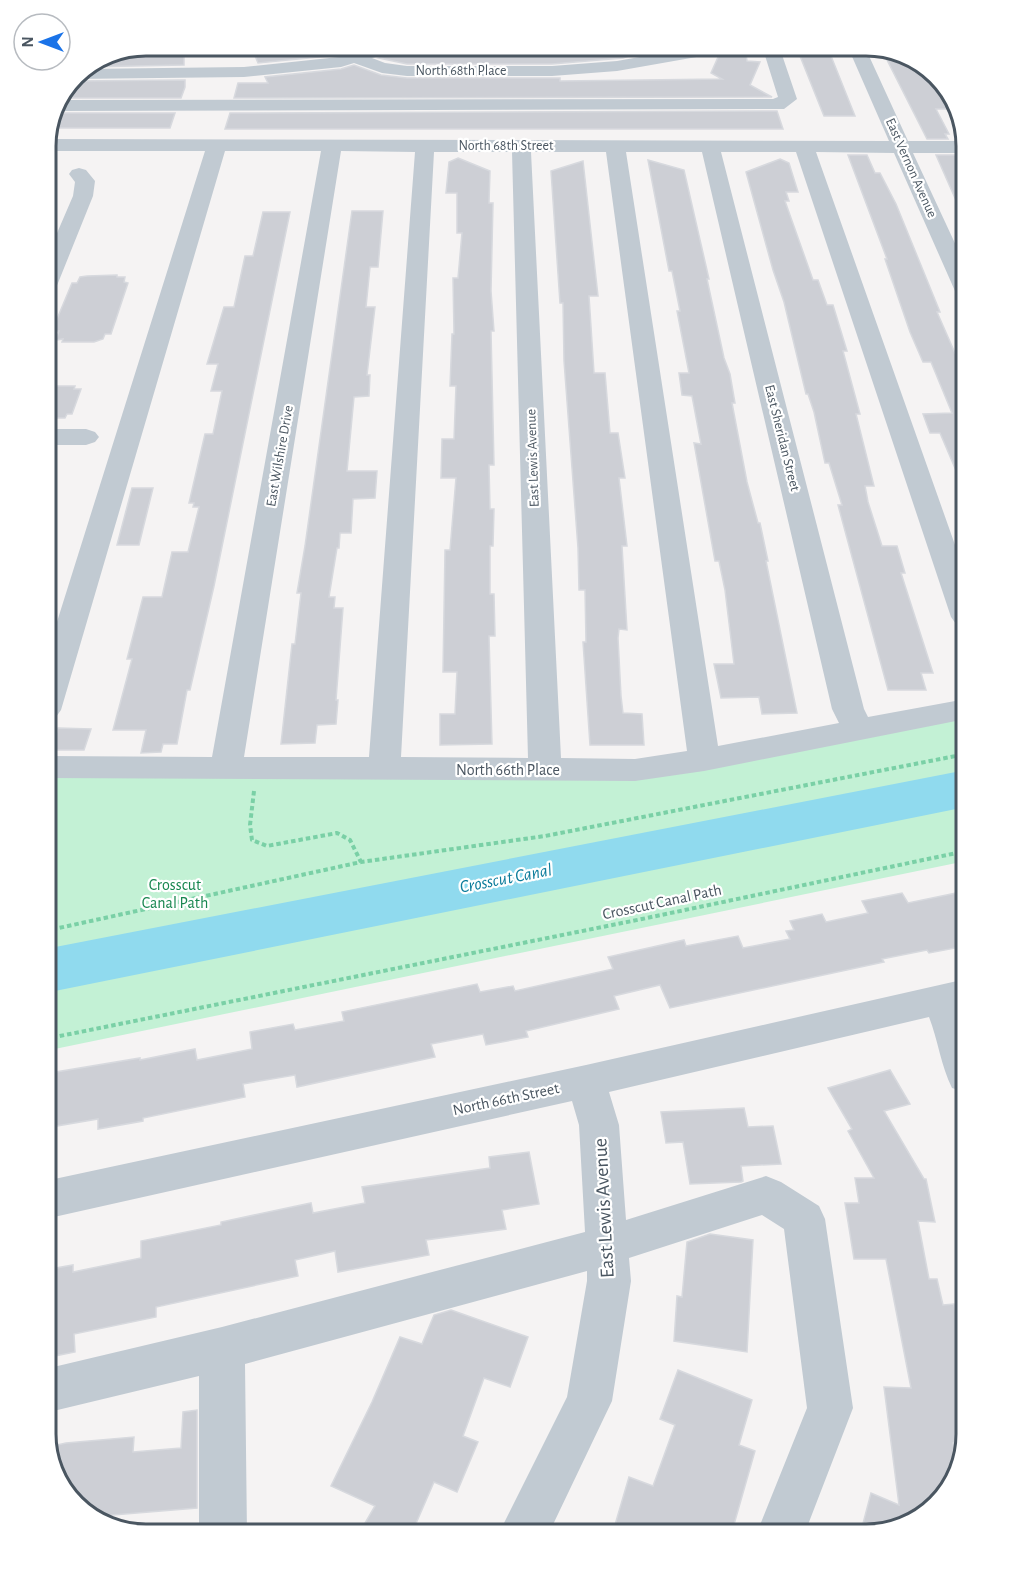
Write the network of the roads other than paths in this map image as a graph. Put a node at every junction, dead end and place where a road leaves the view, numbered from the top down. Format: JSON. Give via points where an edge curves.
{"nodes":[{"id":1,"x":220,"y":56,"type":"edge"},
{"id":2,"x":362,"y":56,"type":"edge"},
{"id":3,"x":630,"y":56,"type":"edge"},
{"id":4,"x":696,"y":56,"type":"edge"},
{"id":5,"x":773,"y":56,"type":"edge"},
{"id":6,"x":860,"y":56,"type":"edge"},
{"id":7,"x":356,"y":58,"type":"junction"},
{"id":8,"x":639,"y":63,"type":"junction"},
{"id":9,"x":214,"y":73,"type":"junction"},
{"id":10,"x":92,"y":74,"type":"edge"},
{"id":11,"x":205,"y":105,"type":"junction"},
{"id":12,"x":65,"y":106,"type":"edge"},
{"id":13,"x":56,"y":145,"type":"edge"},
{"id":14,"x":191,"y":145,"type":"junction"},
{"id":15,"x":217,"y":145,"type":"junction"},
{"id":16,"x":332,"y":145,"type":"junction"},
{"id":17,"x":425,"y":146,"type":"junction"},
{"id":18,"x":522,"y":146,"type":"junction"},
{"id":19,"x":615,"y":146,"type":"junction"},
{"id":20,"x":710,"y":146,"type":"junction"},
{"id":21,"x":804,"y":146,"type":"junction"},
{"id":22,"x":901,"y":146,"type":"junction"},
{"id":23,"x":956,"y":147,"type":"edge"},
{"id":24,"x":79,"y":174,"type":"dead end"},
{"id":25,"x":56,"y":243,"type":"edge"},
{"id":26,"x":956,"y":269,"type":"edge"},
{"id":27,"x":56,"y":437,"type":"edge"},
{"id":28,"x":86,"y":437,"type":"dead end"},
{"id":29,"x":956,"y":588,"type":"edge"},
{"id":30,"x":56,"y":674,"type":"edge"},
{"id":31,"x":956,"y":711,"type":"edge"},
{"id":32,"x":857,"y":729,"type":"junction"},
{"id":33,"x":704,"y":760,"type":"junction"},
{"id":34,"x":56,"y":767,"type":"edge"},
{"id":35,"x":226,"y":768,"type":"junction"},
{"id":36,"x":384,"y":770,"type":"junction"},
{"id":37,"x":545,"y":771,"type":"junction"},
{"id":38,"x":954,"y":997,"type":"edge"},
{"id":39,"x":956,"y":1025,"type":"edge"},
{"id":40,"x":586,"y":1081,"type":"junction"},
{"id":41,"x":56,"y":1198,"type":"edge"},
{"id":42,"x":607,"y":1246,"type":"junction"},
{"id":43,"x":222,"y":1349,"type":"junction"},
{"id":44,"x":56,"y":1388,"type":"edge"},
{"id":45,"x":223,"y":1524,"type":"edge"},
{"id":46,"x":528,"y":1524,"type":"edge"},
{"id":47,"x":784,"y":1524,"type":"edge"}],
"edges":[{"from":1,"to":9,"type":"street"},
{"from":2,"to":7,"type":"street"},
{"from":3,"to":8,"type":"street"},
{"from":4,"to":8,"type":"street","name":"North 68th Place","via":[[676,62]]},
{"from":5,"to":11,"type":"street","via":[[788,99],[777,105]]},
{"from":6,"to":22,"type":"street","name":"East Vernon Avenue"},
{"from":7,"to":8,"type":"street","name":"North 68th Place","via":[[382,68],[422,71],[552,71]]},
{"from":7,"to":9,"type":"street"},
{"from":9,"to":10,"type":"street"},
{"from":9,"to":11,"type":"street"},
{"from":11,"to":12,"type":"street"},
{"from":11,"to":14,"type":"street"},
{"from":13,"to":14,"type":"street","name":"North 68th Street"},
{"from":14,"to":15,"type":"street","name":"North 68th Street"},
{"from":15,"to":16,"type":"street","name":"North 68th Street"},
{"from":15,"to":30,"type":"street"},
{"from":16,"to":17,"type":"street","name":"North 68th Street"},
{"from":16,"to":35,"type":"street","name":"East Wilshire Drive"},
{"from":17,"to":18,"type":"street","name":"North 68th Street"},
{"from":17,"to":36,"type":"street"},
{"from":18,"to":19,"type":"street","name":"North 68th Street"},
{"from":18,"to":37,"type":"street","name":"East Lewis Avenue"},
{"from":19,"to":20,"type":"street","name":"North 68th Street"},
{"from":19,"to":33,"type":"street"},
{"from":20,"to":21,"type":"street","name":"North 68th Street"},
{"from":20,"to":32,"type":"street","name":"East Sheridan Street","via":[[848,709]]},
{"from":21,"to":22,"type":"street","name":"North 68th Street"},
{"from":21,"to":29,"type":"street"},
{"from":22,"to":23,"type":"street","name":"North 68th Street"},
{"from":22,"to":26,"type":"street","name":"East Vernon Avenue"},
{"from":24,"to":25,"type":"street","via":[[85,181],[83,196]]},
{"from":27,"to":28,"type":"street"},
{"from":31,"to":32,"type":"street","name":"North 66th Place"},
{"from":32,"to":33,"type":"street","name":"North 66th Place"},
{"from":33,"to":37,"type":"street","name":"North 66th Place","via":[[635,770]]},
{"from":34,"to":35,"type":"street","name":"North 66th Place"},
{"from":35,"to":36,"type":"street","name":"North 66th Place"},
{"from":36,"to":37,"type":"street","name":"North 66th Place"},
{"from":38,"to":39,"type":"street"},
{"from":38,"to":40,"type":"street","name":"North 66th Street"},
{"from":40,"to":41,"type":"street","name":"North 66th Street"},
{"from":40,"to":42,"type":"street","name":"East Lewis Avenue","via":[[599,1125]]},
{"from":42,"to":43,"type":"street"},
{"from":42,"to":46,"type":"street","name":"East Lewis Avenue","via":[[609,1281],[589,1401]]},
{"from":42,"to":47,"type":"street","via":[[766,1195],[804,1219],[830,1408]]},
{"from":43,"to":44,"type":"street"},
{"from":43,"to":45,"type":"street"}]}
